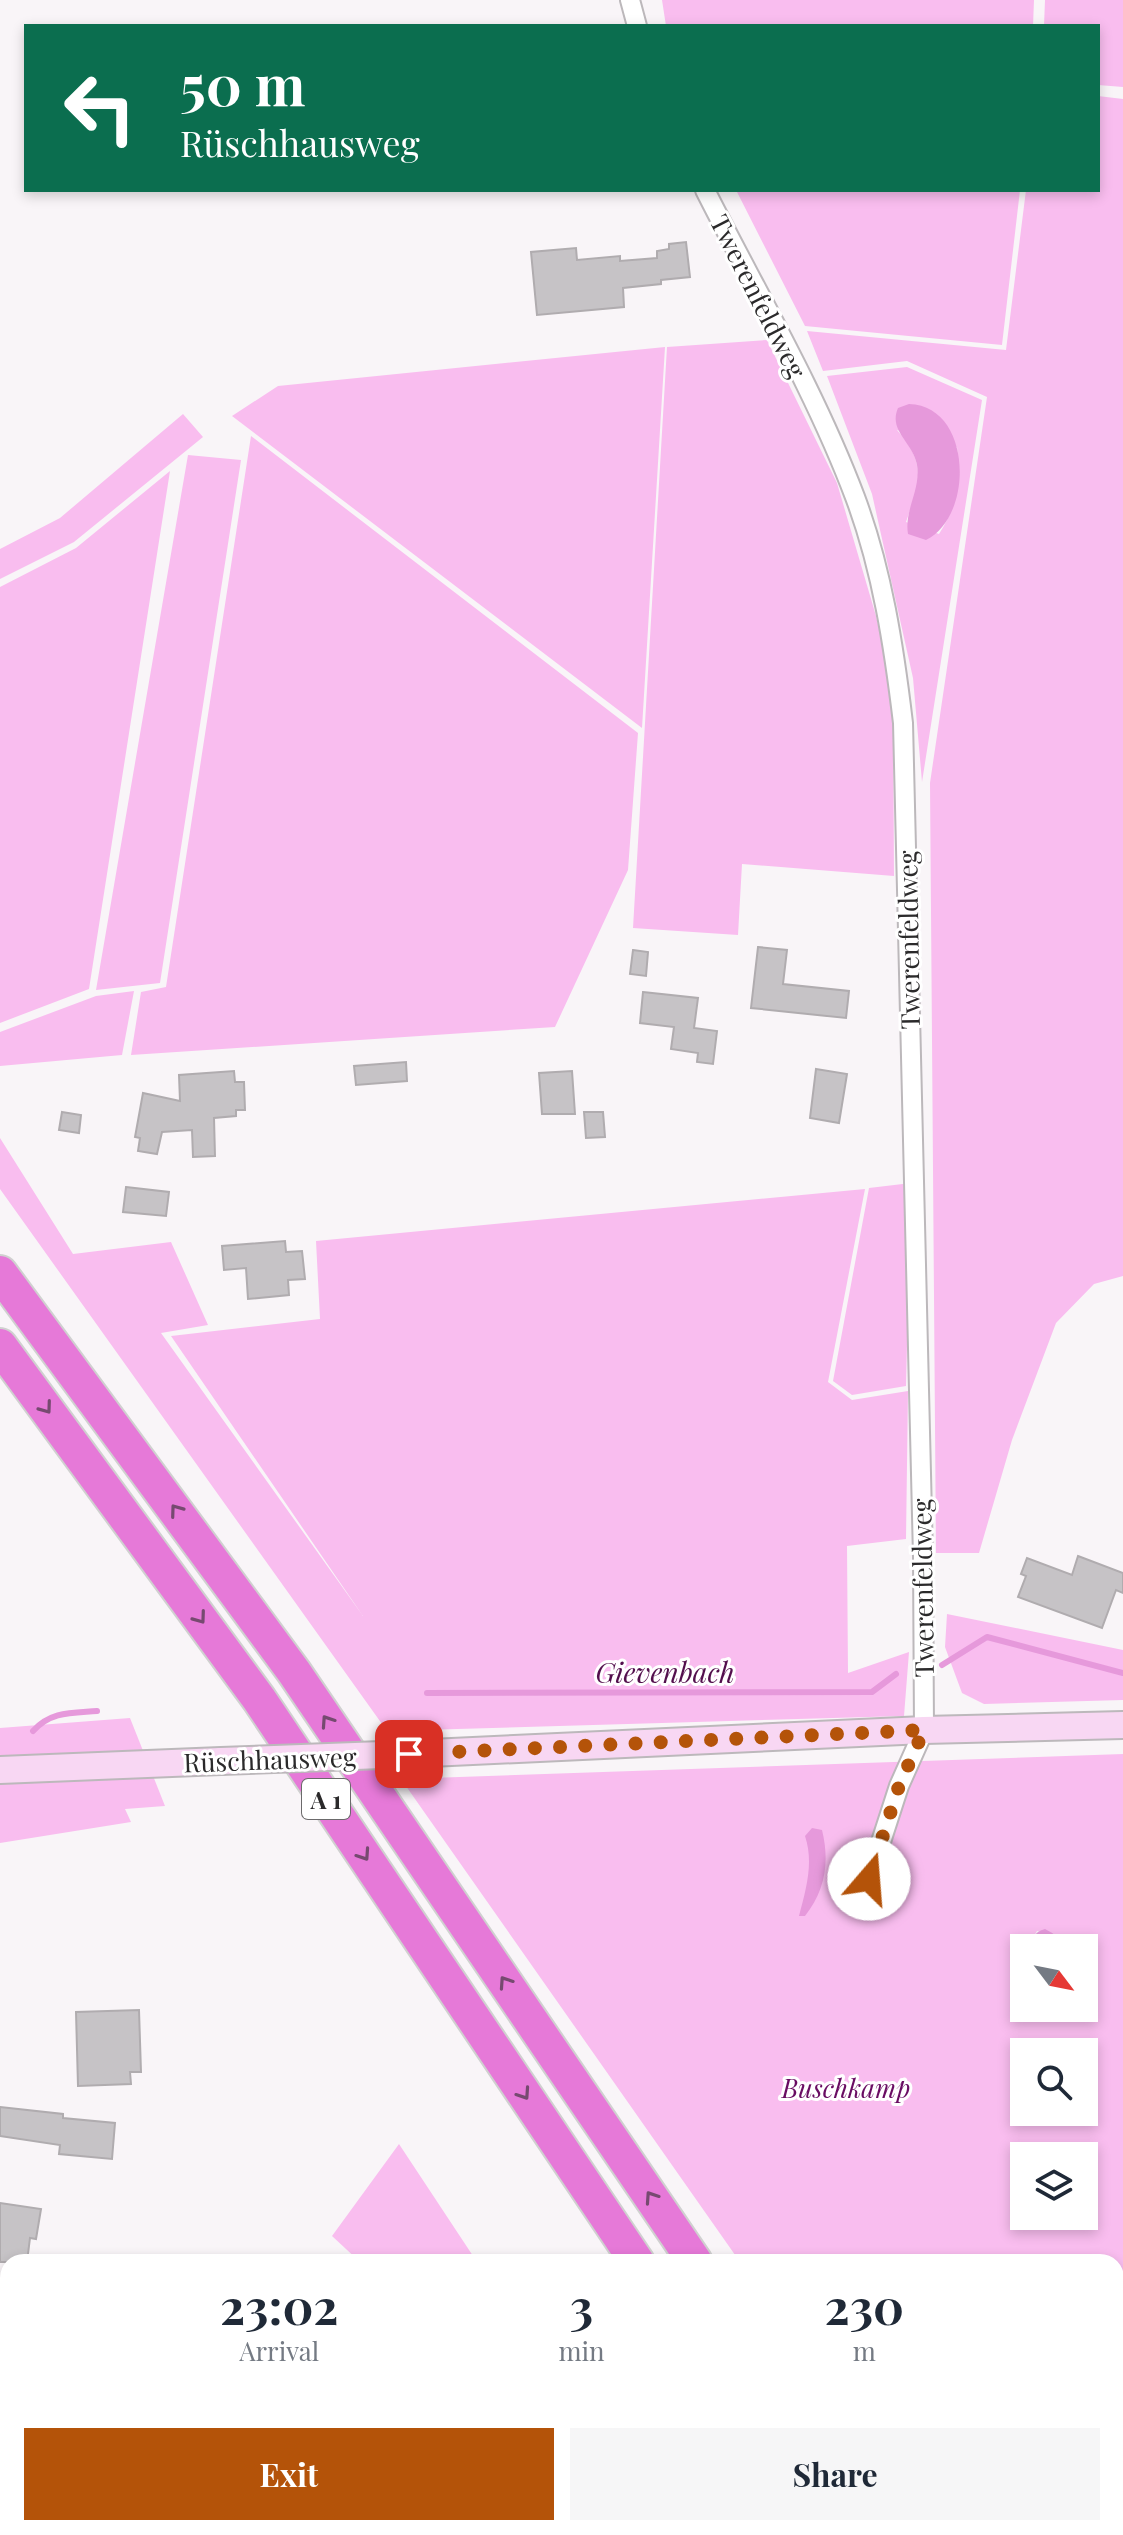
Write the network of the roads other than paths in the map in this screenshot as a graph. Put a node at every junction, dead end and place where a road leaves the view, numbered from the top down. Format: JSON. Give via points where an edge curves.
{"nodes":[{"id":1,"x":630,"y":0,"type":"edge"},
{"id":2,"x":636,"y":24,"type":"edge"},
{"id":3,"x":706,"y":192,"type":"edge"},
{"id":4,"x":0,"y":1273,"type":"edge"},
{"id":5,"x":0,"y":1346,"type":"edge"},
{"id":6,"x":1123,"y":1725,"type":"edge"},
{"id":7,"x":924,"y":1730,"type":"junction"},
{"id":8,"x":0,"y":1770,"type":"edge"},
{"id":9,"x":869,"y":1879,"type":"dead end"},
{"id":10,"x":632,"y":2254,"type":"edge"},
{"id":11,"x":690,"y":2254,"type":"edge"}],
"edges":[{"from":1,"to":2,"type":"street"},
{"from":3,"to":7,"type":"street","name":"Twerenfeldweg","via":[[856,498],[889,621],[898,683],[905,779]]},
{"from":11,"to":4,"type":"highway","number":"A 1","one_way":true,"via":[[294,1672]]},
{"from":5,"to":10,"type":"highway","number":"A 1","one_way":true,"via":[[259,1699]]},
{"from":6,"to":7,"type":"main road","name":"Rüschhausweg"},
{"from":7,"to":8,"type":"main road","name":"Rüschhausweg","bridge":true},
{"from":7,"to":9,"type":"street","via":[[899,1786]]}]}
